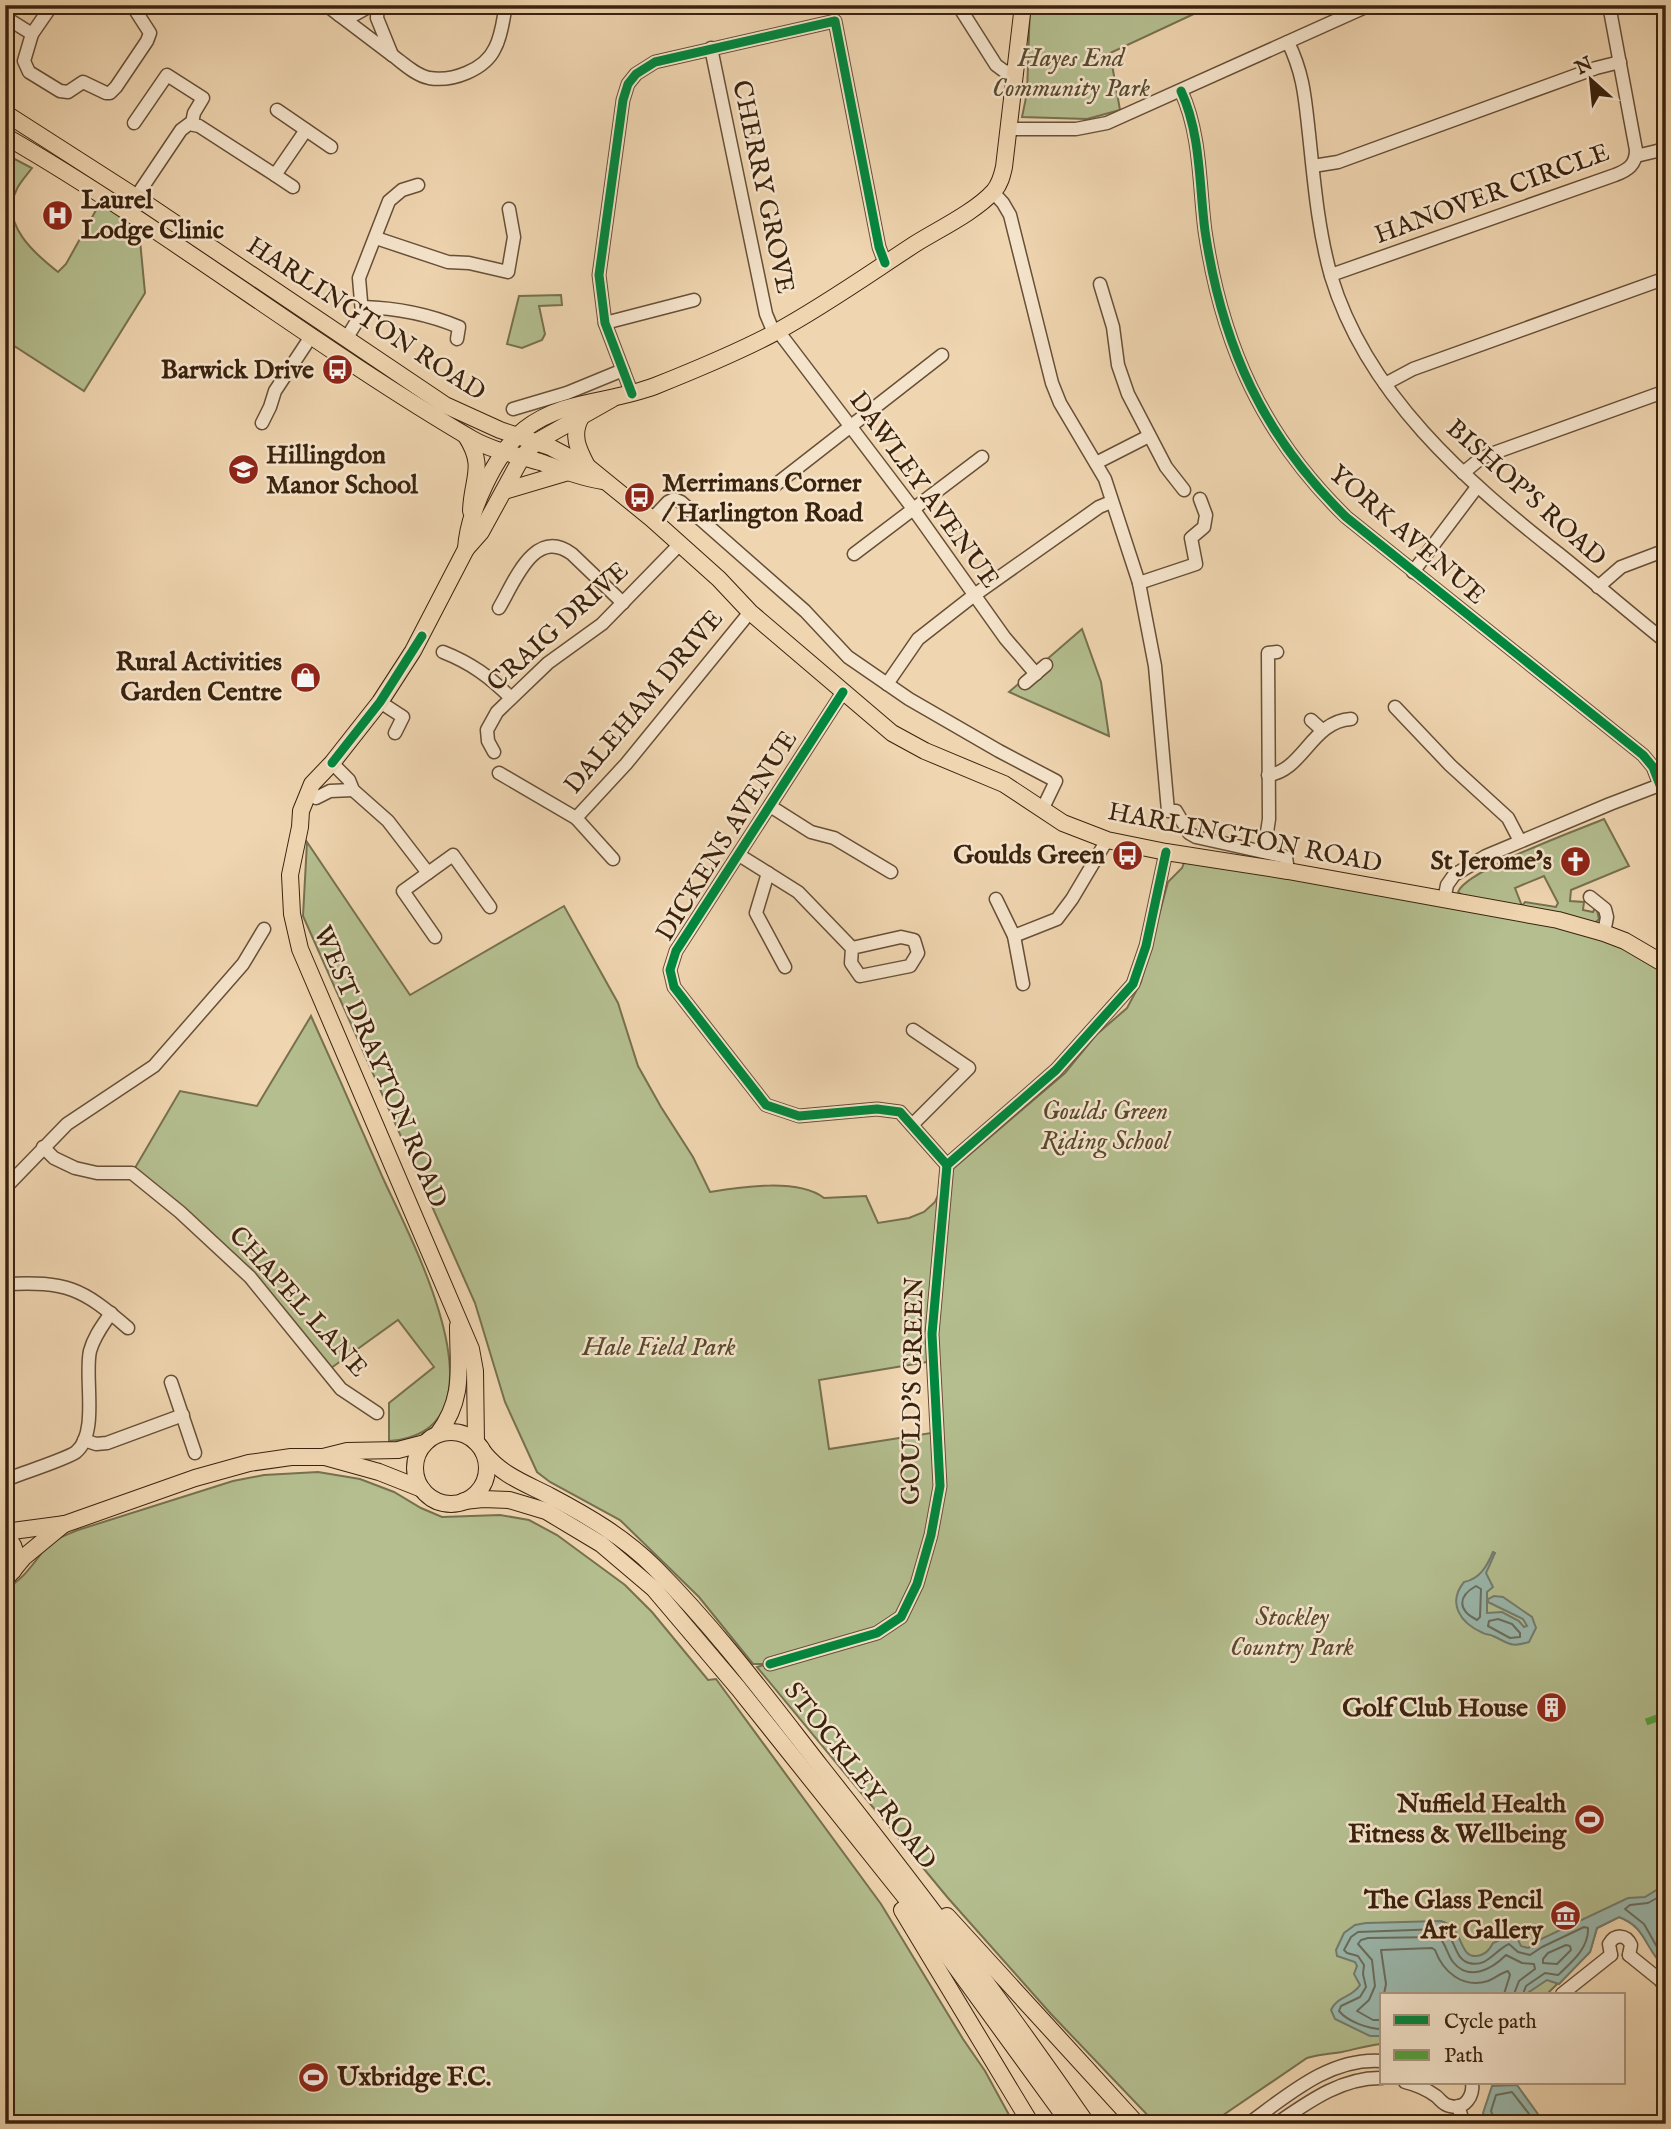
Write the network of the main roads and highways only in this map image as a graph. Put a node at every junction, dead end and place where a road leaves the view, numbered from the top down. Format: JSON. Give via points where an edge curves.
{"nodes":[{"id":1,"x":1024,"y":5,"type":"edge"},
{"id":2,"x":5,"y":113,"type":"edge"},
{"id":3,"x":5,"y":136,"type":"edge"},
{"id":4,"x":612,"y":399,"type":"junction"},
{"id":5,"x":581,"y":417,"type":"junction"},
{"id":6,"x":465,"y":435,"type":"junction"},
{"id":7,"x":517,"y":436,"type":"junction"},
{"id":8,"x":536,"y":442,"type":"junction"},
{"id":9,"x":503,"y":452,"type":"junction"},
{"id":10,"x":522,"y":457,"type":"junction"},
{"id":11,"x":588,"y":467,"type":"junction"},
{"id":12,"x":568,"y":472,"type":"junction"},
{"id":13,"x":603,"y":481,"type":"junction"},
{"id":14,"x":504,"y":491,"type":"junction"},
{"id":15,"x":471,"y":520,"type":"junction"},
{"id":16,"x":466,"y":549,"type":"junction"},
{"id":17,"x":332,"y":763,"type":"junction"},
{"id":18,"x":300,"y":827,"type":"junction"},
{"id":19,"x":1666,"y":965,"type":"edge"},
{"id":20,"x":458,"y":1319,"type":"junction"},
{"id":21,"x":431,"y":1438,"type":"junction"},
{"id":22,"x":481,"y":1448,"type":"junction"},
{"id":23,"x":323,"y":1457,"type":"junction"},
{"id":24,"x":422,"y":1489,"type":"junction"},
{"id":25,"x":464,"y":1501,"type":"junction"},
{"id":26,"x":65,"y":1524,"type":"junction"},
{"id":27,"x":5,"y":1534,"type":"edge"},
{"id":28,"x":9,"y":1575,"type":"edge"},
{"id":29,"x":866,"y":1850,"type":"junction"},
{"id":30,"x":911,"y":1881,"type":"junction"},
{"id":31,"x":1081,"y":2123,"type":"edge"},
{"id":32,"x":1031,"y":2124,"type":"edge"},
{"id":33,"x":1136,"y":2124,"type":"edge"}],
"edges":[{"from":1,"to":4,"type":"main road","name":"WEST DRAYTON ROAD","via":[[1002,173],[993,192],[776,332],[678,376]]},
{"from":2,"to":7,"type":"main road","name":"HARLINGTON ROAD","via":[[445,405]]},
{"from":3,"to":6,"type":"main road","name":"HARLINGTON ROAD","via":[[159,231]]},
{"from":4,"to":5,"type":"main road","name":"WEST DRAYTON ROAD"},
{"from":4,"to":7,"type":"main road","name":"WEST DRAYTON ROAD","via":[[586,401],[548,414]]},
{"from":5,"to":8,"type":"main road","name":"WEST DRAYTON ROAD"},
{"from":5,"to":11,"type":"main road","via":[[576,438]]},
{"from":6,"to":9,"type":"main road","name":"HARLINGTON ROAD"},
{"from":6,"to":15,"type":"main road","name":"WEST DRAYTON ROAD","via":[[478,468]]},
{"from":7,"to":8,"type":"main road","name":"HARLINGTON ROAD"},
{"from":7,"to":9,"type":"main road","name":"WEST DRAYTON ROAD"},
{"from":8,"to":10,"type":"main road","name":"WEST DRAYTON ROAD"},
{"from":8,"to":11,"type":"main road","name":"HARLINGTON ROAD"},
{"from":9,"to":10,"type":"main road","name":"HARLINGTON ROAD"},
{"from":9,"to":15,"type":"main road","name":"WEST DRAYTON ROAD"},
{"from":10,"to":12,"type":"main road","name":"HARLINGTON ROAD"},
{"from":10,"to":14,"type":"main road","name":"WEST DRAYTON ROAD"},
{"from":11,"to":13,"type":"main road","name":"HARLINGTON ROAD"},
{"from":12,"to":13,"type":"main road","name":"HARLINGTON ROAD"},
{"from":12,"to":14,"type":"main road"},
{"from":13,"to":19,"type":"main road","name":"HARLINGTON ROAD","via":[[652,519],[750,612],[892,733],[1004,784],[1063,823],[1107,840],[1166,852],[1558,920],[1636,946]]},
{"from":14,"to":16,"type":"main road","name":"WEST DRAYTON ROAD"},
{"from":15,"to":16,"type":"main road","name":"WEST DRAYTON ROAD"},
{"from":16,"to":17,"type":"main road","name":"WEST DRAYTON ROAD","via":[[413,651]]},
{"from":17,"to":18,"type":"main road","name":"WEST DRAYTON ROAD"},
{"from":17,"to":18,"type":"main road","name":"WEST DRAYTON ROAD","via":[[305,799]]},
{"from":18,"to":20,"type":"main road","name":"WEST DRAYTON ROAD","via":[[290,875],[298,941]]},
{"from":20,"to":21,"type":"main road","name":"WEST DRAYTON ROAD","via":[[458,1394],[451,1414]]},
{"from":20,"to":22,"type":"main road","name":"WEST DRAYTON ROAD","via":[[475,1371]]},
{"from":21,"to":22,"type":"main road","via":[[458,1432]]},
{"from":21,"to":23,"type":"main road","via":[[398,1450],[347,1451]]},
{"from":21,"to":24,"type":"main road","via":[[417,1455],[415,1466]]},
{"from":22,"to":25,"type":"main road","via":[[487,1469],[484,1483]]},
{"from":22,"to":30,"type":"main road","name":"STOCKLEY ROAD","via":[[496,1467],[600,1524],[654,1567],[700,1616]]},
{"from":23,"to":24,"type":"main road"},
{"from":23,"to":26,"type":"main road","via":[[225,1469]]},
{"from":24,"to":25,"type":"main road","via":[[442,1503]]},
{"from":25,"to":29,"type":"main road","name":"STOCKLEY ROAD","via":[[509,1500],[546,1511],[587,1534],[632,1569],[686,1624]]},
{"from":26,"to":27,"type":"main road"},
{"from":26,"to":28,"type":"main road","via":[[31,1550]]},
{"from":27,"to":28,"type":"main road","via":[[15,1551],[16,1562]]},
{"from":29,"to":31,"type":"main road","name":"STOCKLEY ROAD"},
{"from":29,"to":32,"type":"main road"},
{"from":30,"to":31,"type":"main road","name":"STOCKLEY ROAD"},
{"from":30,"to":33,"type":"main road"}]}
